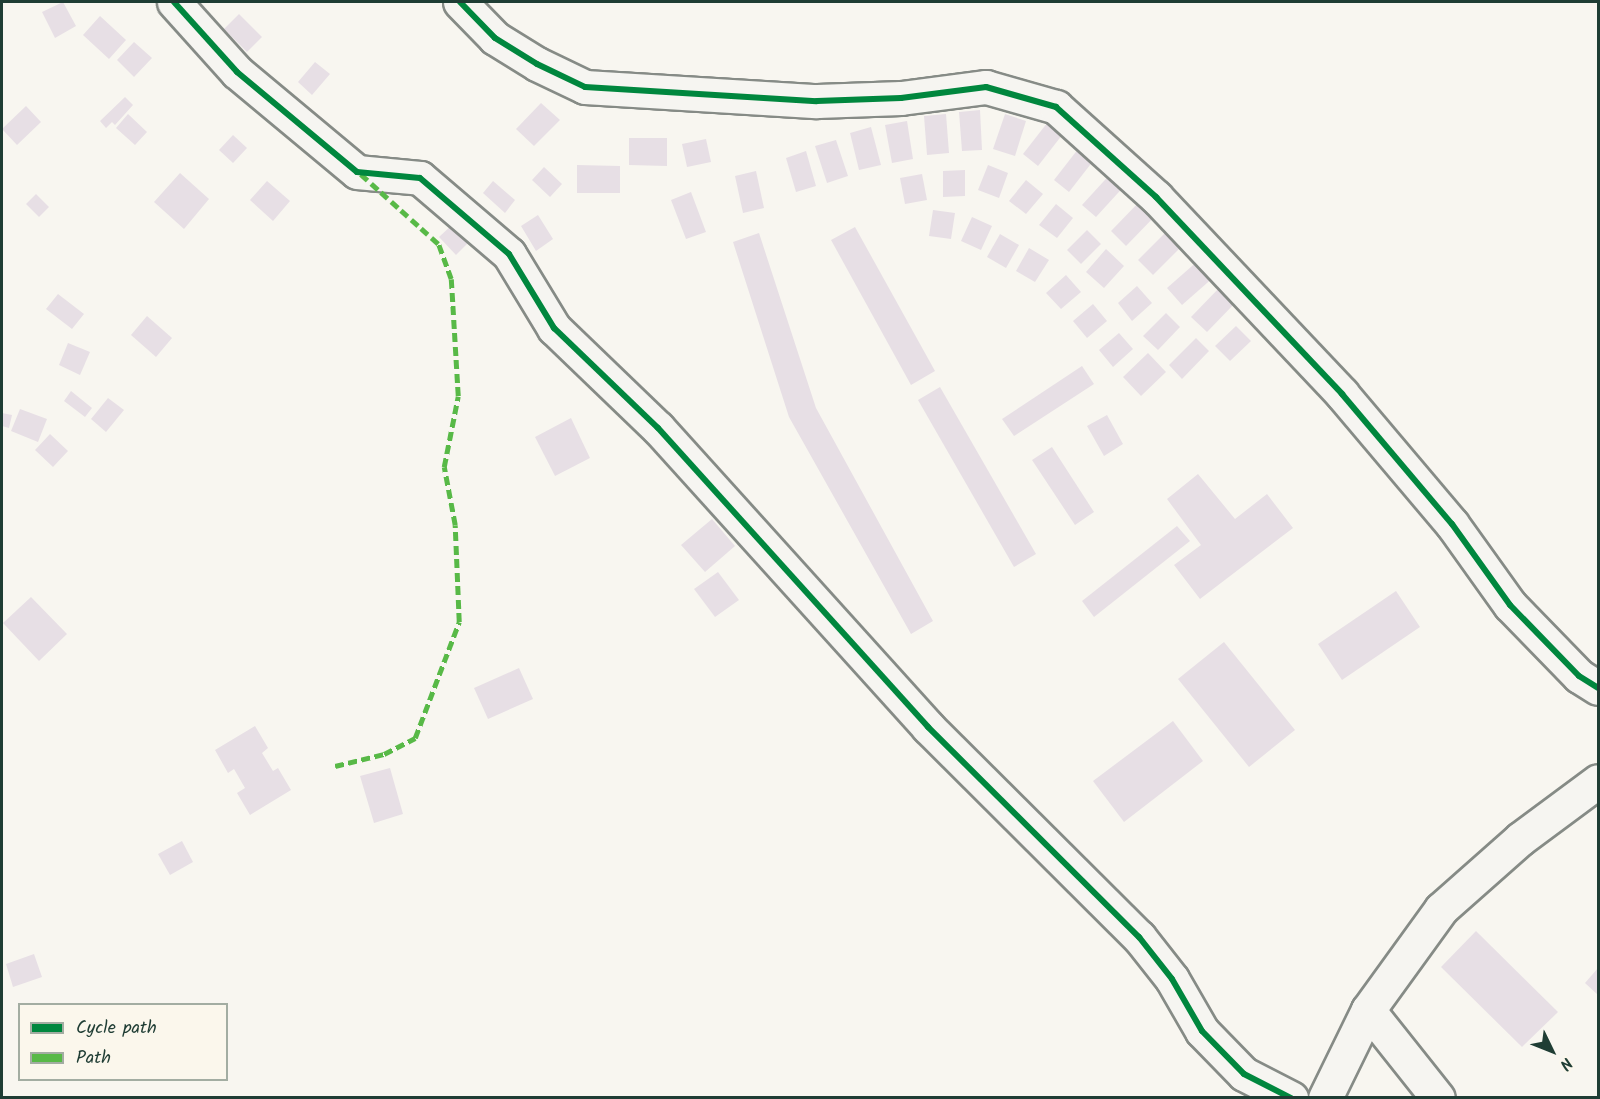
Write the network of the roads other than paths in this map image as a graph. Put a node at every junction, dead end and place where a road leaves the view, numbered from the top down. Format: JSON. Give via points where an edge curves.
{"nodes":[{"id":1,"x":174,"y":2,"type":"edge"},
{"id":2,"x":460,"y":2,"type":"edge"},
{"id":3,"x":1599,"y":688,"type":"edge"},
{"id":4,"x":1599,"y":781,"type":"edge"},
{"id":5,"x":1368,"y":1010,"type":"junction"},
{"id":6,"x":1291,"y":1098,"type":"edge"},
{"id":7,"x":1325,"y":1098,"type":"edge"},
{"id":8,"x":1438,"y":1098,"type":"edge"}],
"edges":[{"from":1,"to":6,"type":"street","via":[[237,72],[357,172],[420,178],[509,254],[554,328],[658,428],[928,727],[1139,937],[1172,979],[1202,1031],[1244,1074]]},
{"from":2,"to":3,"type":"street","via":[[495,38],[585,87],[817,100],[901,98],[986,87],[1056,107],[1156,197],[1334,385],[1452,524],[1510,605],[1579,676]]},
{"from":4,"to":5,"type":"street","via":[[1520,839],[1442,909]]},
{"from":5,"to":7,"type":"street"},
{"from":5,"to":8,"type":"street"}]}
